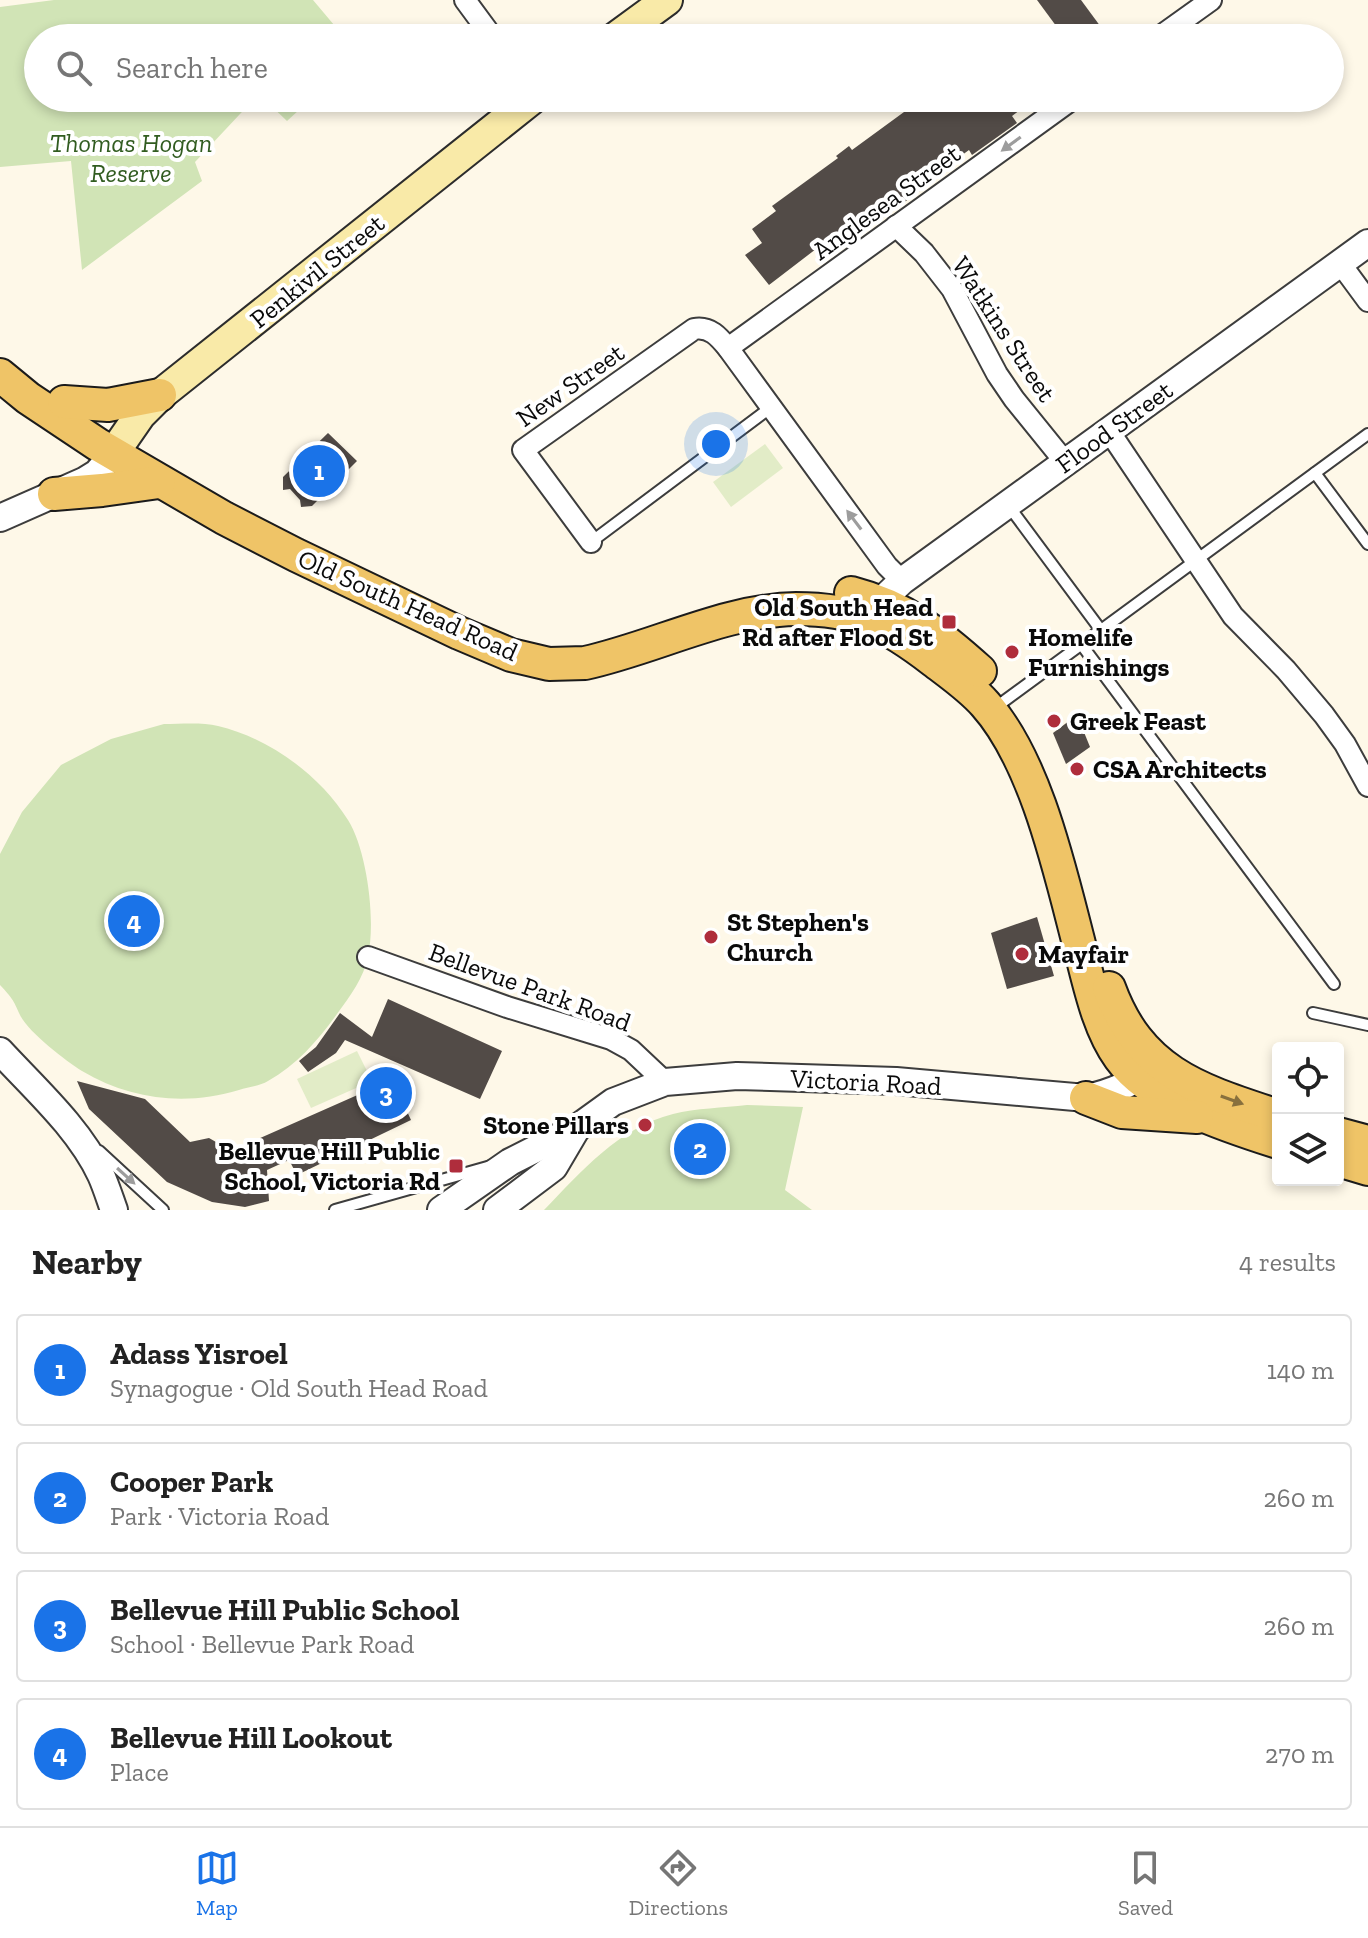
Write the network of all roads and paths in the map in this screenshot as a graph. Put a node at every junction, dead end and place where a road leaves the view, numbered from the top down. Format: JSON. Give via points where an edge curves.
{"nodes":[{"id":1,"x":465,"y":0,"type":"edge"},
{"id":2,"x":667,"y":0,"type":"edge"},
{"id":3,"x":1211,"y":0,"type":"edge"},
{"id":4,"x":483,"y":24,"type":"edge"},
{"id":5,"x":634,"y":24,"type":"edge"},
{"id":6,"x":1178,"y":24,"type":"edge"},
{"id":7,"x":515,"y":112,"type":"edge"},
{"id":8,"x":1055,"y":112,"type":"edge"},
{"id":9,"x":896,"y":226,"type":"junction"},
{"id":10,"x":1368,"y":243,"type":"edge"},
{"id":11,"x":1340,"y":263,"type":"junction"},
{"id":12,"x":1368,"y":301,"type":"edge"},
{"id":13,"x":728,"y":348,"type":"junction"},
{"id":14,"x":0,"y":353,"type":"edge"},
{"id":15,"x":0,"y":375,"type":"edge"},
{"id":16,"x":160,"y":395,"type":"junction"},
{"id":17,"x":64,"y":402,"type":"junction"},
{"id":18,"x":770,"y":408,"type":"junction"},
{"id":19,"x":1109,"y":431,"type":"junction"},
{"id":20,"x":1368,"y":434,"type":"edge"},
{"id":21,"x":118,"y":446,"type":"junction"},
{"id":22,"x":1065,"y":462,"type":"junction"},
{"id":23,"x":1315,"y":473,"type":"junction"},
{"id":24,"x":159,"y":482,"type":"junction"},
{"id":25,"x":54,"y":494,"type":"junction"},
{"id":26,"x":1007,"y":504,"type":"junction"},
{"id":27,"x":0,"y":518,"type":"edge"},
{"id":28,"x":591,"y":542,"type":"joint"},
{"id":29,"x":1368,"y":544,"type":"edge"},
{"id":30,"x":1194,"y":560,"type":"junction"},
{"id":31,"x":884,"y":601,"type":"junction"},
{"id":32,"x":1100,"y":629,"type":"junction"},
{"id":33,"x":1081,"y":644,"type":"junction"},
{"id":34,"x":999,"y":704,"type":"junction"},
{"id":35,"x":1368,"y":786,"type":"edge"},
{"id":36,"x":368,"y":957,"type":"dead end"},
{"id":37,"x":1334,"y":984,"type":"dead end"},
{"id":38,"x":1313,"y":1013,"type":"dead end"},
{"id":39,"x":1368,"y":1025,"type":"edge"},
{"id":40,"x":0,"y":1051,"type":"edge"},
{"id":41,"x":0,"y":1066,"type":"edge"},
{"id":42,"x":1149,"y":1071,"type":"junction"},
{"id":43,"x":665,"y":1082,"type":"junction"},
{"id":44,"x":1086,"y":1098,"type":"junction"},
{"id":45,"x":56,"y":1112,"type":"junction"},
{"id":46,"x":1272,"y":1114,"type":"edge"},
{"id":47,"x":1208,"y":1118,"type":"junction"},
{"id":48,"x":577,"y":1128,"type":"junction"},
{"id":49,"x":1344,"y":1136,"type":"edge"},
{"id":50,"x":1272,"y":1140,"type":"edge"},
{"id":51,"x":1368,"y":1142,"type":"edge"},
{"id":52,"x":510,"y":1162,"type":"junction"},
{"id":53,"x":1344,"y":1162,"type":"edge"},
{"id":54,"x":554,"y":1167,"type":"junction"},
{"id":55,"x":1368,"y":1169,"type":"edge"},
{"id":56,"x":458,"y":1205,"type":"edge"},
{"id":57,"x":98,"y":1210,"type":"edge"},
{"id":58,"x":114,"y":1210,"type":"edge"},
{"id":59,"x":163,"y":1210,"type":"edge"},
{"id":60,"x":335,"y":1210,"type":"edge"},
{"id":61,"x":497,"y":1210,"type":"edge"},
{"id":62,"x":523,"y":1210,"type":"edge"}],
"edges":[{"from":1,"to":4,"type":"street"},
{"from":2,"to":5,"type":"main road"},
{"from":3,"to":6,"type":"street"},
{"from":7,"to":16,"type":"main road","name":"Penkivil Street"},
{"from":8,"to":9,"type":"street","name":"Anglesea Street","one_way":true},
{"from":9,"to":13,"type":"street","name":"Anglesea Street"},
{"from":9,"to":22,"type":"street","name":"Watkins Street","via":[[952,289],[997,374]]},
{"from":10,"to":11,"type":"street","name":"Flood Street"},
{"from":11,"to":12,"type":"street"},
{"from":11,"to":19,"type":"street","name":"Flood Street"},
{"from":13,"to":18,"type":"street"},
{"from":13,"to":28,"type":"street","name":"New Street","via":[[709,330],[694,329],[523,450]]},
{"from":14,"to":17,"type":"main road","name":"Old South Head Road"},
{"from":15,"to":21,"type":"main road","name":"Old South Head Road","via":[[48,412]]},
{"from":16,"to":17,"type":"main road","via":[[108,405]]},
{"from":16,"to":21,"type":"main road","name":"Penkivil Street"},
{"from":17,"to":21,"type":"main road","name":"Old South Head Road"},
{"from":18,"to":28,"type":"lane","name":"New Street"},
{"from":31,"to":18,"type":"street","one_way":true,"via":[[887,566]]},
{"from":19,"to":22,"type":"street","name":"Flood Street"},
{"from":19,"to":30,"type":"street"},
{"from":20,"to":23,"type":"lane"},
{"from":21,"to":24,"type":"main road","name":"Old South Head Road"},
{"from":21,"to":25,"type":"street","via":[[91,477]]},
{"from":21,"to":31,"type":"main road","name":"Old South Head Road","via":[[495,629],[537,643],[586,644],[747,594],[821,589]]},
{"from":22,"to":26,"type":"street","name":"Flood Street"},
{"from":23,"to":29,"type":"lane"},
{"from":23,"to":30,"type":"lane"},
{"from":24,"to":25,"type":"main road"},
{"from":24,"to":31,"type":"main road","name":"Old South Head Road","via":[[459,633],[537,662],[585,663],[750,615],[791,609],[851,613]]},
{"from":25,"to":27,"type":"street"},
{"from":26,"to":31,"type":"street","name":"Flood Street"},
{"from":26,"to":32,"type":"lane"},
{"from":30,"to":32,"type":"lane"},
{"from":30,"to":35,"type":"street","via":[[1233,616],[1324,715]]},
{"from":31,"to":34,"type":"main road","name":"Old South Head Road","via":[[916,647],[974,693]]},
{"from":32,"to":33,"type":"lane"},
{"from":33,"to":34,"type":"lane"},
{"from":33,"to":37,"type":"lane"},
{"from":34,"to":42,"type":"main road","name":"Old South Head Road","via":[[1046,828],[1105,1030],[1122,1060]]},
{"from":36,"to":43,"type":"street","name":"Bellevue Park Road","via":[[611,1039]]},
{"from":38,"to":39,"type":"lane"},
{"from":40,"to":45,"type":"street"},
{"from":41,"to":57,"type":"street","via":[[47,1115],[76,1159]]},
{"from":42,"to":44,"type":"street","name":"Victoria Road","via":[[1110,1093]]},
{"from":42,"to":46,"type":"main road","name":"Old South Head Road","one_way":true},
{"from":42,"to":47,"type":"main road","name":"Old South Head Road","via":[[1178,1103]]},
{"from":43,"to":44,"type":"street","name":"Victoria Road","via":[[737,1076],[881,1080]]},
{"from":43,"to":48,"type":"street","name":"Victoria Road","via":[[613,1102]]},
{"from":44,"to":47,"type":"main road","via":[[1122,1112]]},
{"from":45,"to":58,"type":"street","via":[[101,1174]]},
{"from":45,"to":59,"type":"lane","one_way":true},
{"from":47,"to":50,"type":"main road","name":"Old South Head Road"},
{"from":48,"to":52,"type":"street","name":"Victoria Road"},
{"from":48,"to":54,"type":"street","name":"Victoria Road"},
{"from":49,"to":51,"type":"main road"},
{"from":52,"to":56,"type":"street","name":"Victoria Road"},
{"from":52,"to":60,"type":"lane"},
{"from":53,"to":55,"type":"main road"},
{"from":54,"to":61,"type":"street","name":"Victoria Road"},
{"from":54,"to":62,"type":"street"}]}
